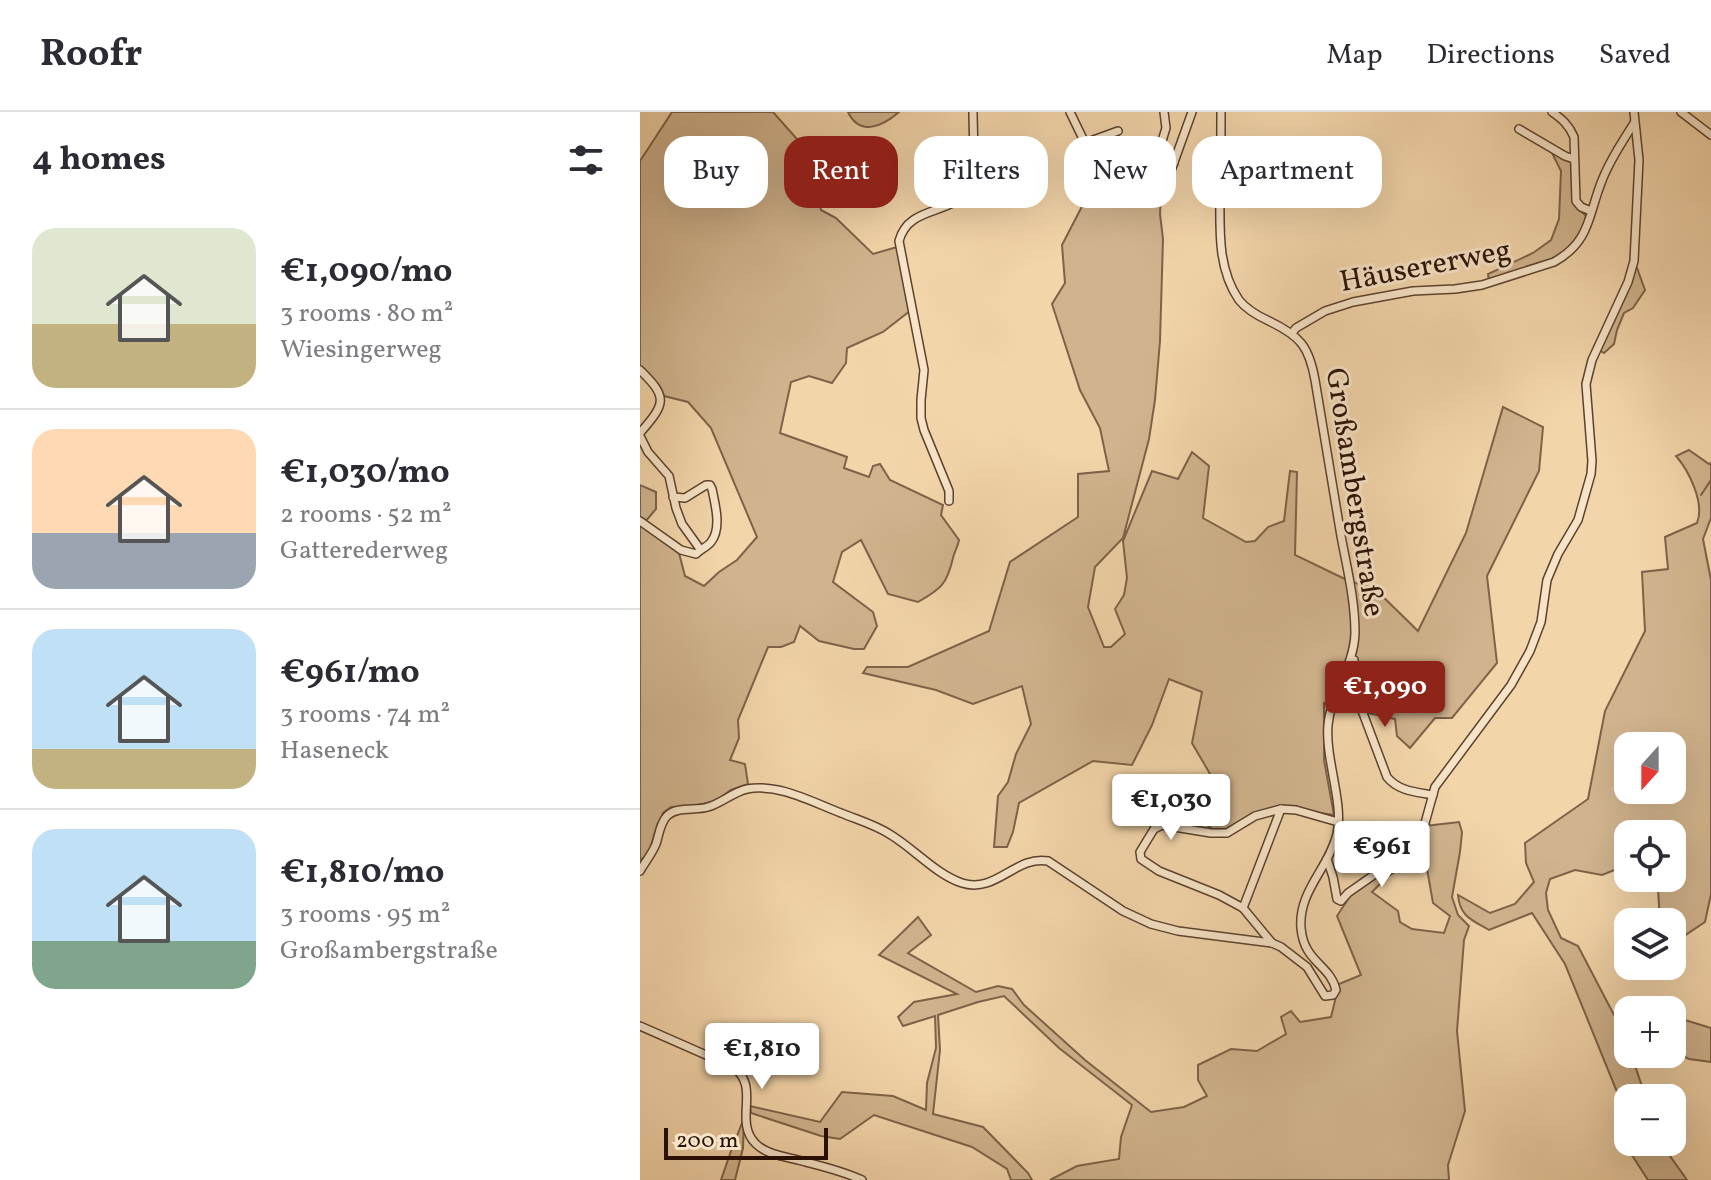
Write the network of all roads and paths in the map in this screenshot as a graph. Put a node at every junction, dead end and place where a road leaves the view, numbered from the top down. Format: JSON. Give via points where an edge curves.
{"nodes":[{"id":1,"x":973,"y":112,"type":"edge"},
{"id":2,"x":1070,"y":112,"type":"edge"},
{"id":3,"x":1164,"y":112,"type":"edge"},
{"id":4,"x":1192,"y":112,"type":"edge"},
{"id":5,"x":1221,"y":112,"type":"edge"},
{"id":6,"x":1552,"y":112,"type":"edge"},
{"id":7,"x":1634,"y":112,"type":"edge"},
{"id":8,"x":1681,"y":112,"type":"edge"},
{"id":9,"x":1634,"y":123,"type":"junction"},
{"id":10,"x":1519,"y":129,"type":"dead end"},
{"id":11,"x":1118,"y":131,"type":"dead end"},
{"id":12,"x":1711,"y":135,"type":"edge"},
{"id":13,"x":1164,"y":136,"type":"edge"},
{"id":14,"x":1176,"y":157,"type":"edge"},
{"id":15,"x":1574,"y":159,"type":"junction"},
{"id":16,"x":1591,"y":211,"type":"junction"},
{"id":17,"x":1292,"y":333,"type":"junction"},
{"id":18,"x":640,"y":370,"type":"edge"},
{"id":19,"x":640,"y":435,"type":"edge"},
{"id":20,"x":673,"y":497,"type":"junction"},
{"id":21,"x":949,"y":501,"type":"dead end"},
{"id":22,"x":640,"y":521,"type":"edge"},
{"id":23,"x":700,"y":549,"type":"junction"},
{"id":24,"x":1353,"y":651,"type":"junction"},
{"id":25,"x":1433,"y":795,"type":"junction"},
{"id":26,"x":1281,"y":809,"type":"junction"},
{"id":27,"x":1338,"y":822,"type":"junction"},
{"id":28,"x":1327,"y":859,"type":"junction"},
{"id":29,"x":640,"y":871,"type":"edge"},
{"id":30,"x":1243,"y":908,"type":"junction"},
{"id":31,"x":1272,"y":943,"type":"junction"},
{"id":32,"x":640,"y":1026,"type":"edge"},
{"id":33,"x":862,"y":1180,"type":"edge"}],
"edges":[{"from":1,"to":21,"type":"street","via":[[967,192],[910,221],[899,241],[923,363],[922,424]]},
{"from":2,"to":11,"type":"street","via":[[1085,143]]},
{"from":3,"to":13,"type":"street"},
{"from":4,"to":14,"type":"street"},
{"from":5,"to":17,"type":"street","name":"Großambergstraße","via":[[1220,235],[1225,269],[1246,307]]},
{"from":6,"to":15,"type":"street","via":[[1571,130]]},
{"from":7,"to":9,"type":"street"},
{"from":8,"to":12,"type":"street"},
{"from":9,"to":16,"type":"street","name":"Häusererweg","via":[[1607,167]]},
{"from":9,"to":25,"type":"street","via":[[1639,173],[1634,261],[1587,374],[1592,461],[1582,509],[1552,566],[1530,651]]},
{"from":10,"to":15,"type":"street"},
{"from":15,"to":16,"type":"street","via":[[1576,201]]},
{"from":16,"to":17,"type":"street","name":"Häusererweg","via":[[1582,239],[1554,262],[1482,285],[1344,304]]},
{"from":17,"to":24,"type":"street","name":"Großambergstraße","via":[[1313,365],[1354,611]]},
{"from":18,"to":19,"type":"street","via":[[660,395],[655,417]]},
{"from":19,"to":20,"type":"street","via":[[669,476]]},
{"from":20,"to":23,"type":"street","via":[[682,524]]},
{"from":20,"to":23,"type":"street","via":[[685,498],[710,485],[716,530]]},
{"from":22,"to":23,"type":"street","via":[[681,550],[693,555]]},
{"from":24,"to":25,"type":"street","via":[[1355,692],[1387,777],[1401,788]]},
{"from":24,"to":27,"type":"street","name":"Großambergstraße","via":[[1328,724]]},
{"from":25,"to":28,"type":"street","via":[[1413,843],[1341,901]]},
{"from":26,"to":27,"type":"street"},
{"from":26,"to":30,"type":"street"},
{"from":26,"to":30,"type":"street","via":[[1255,816],[1227,833],[1162,825],[1140,852],[1141,859],[1159,871]]},
{"from":27,"to":28,"type":"street","name":"Großambergstraße"},
{"from":28,"to":31,"type":"street","name":"Großambergstraße","via":[[1304,902],[1301,921],[1305,947],[1333,981],[1333,995],[1325,996],[1307,967]]},
{"from":29,"to":31,"type":"street","name":"Großambergstraße","via":[[669,814],[707,808],[740,791],[763,788],[880,829],[967,885],[992,882],[1027,862],[1043,860],[1151,924]]},
{"from":30,"to":31,"type":"street"},
{"from":32,"to":33,"type":"street","via":[[741,1073],[747,1084],[748,1129],[761,1148]]}]}
